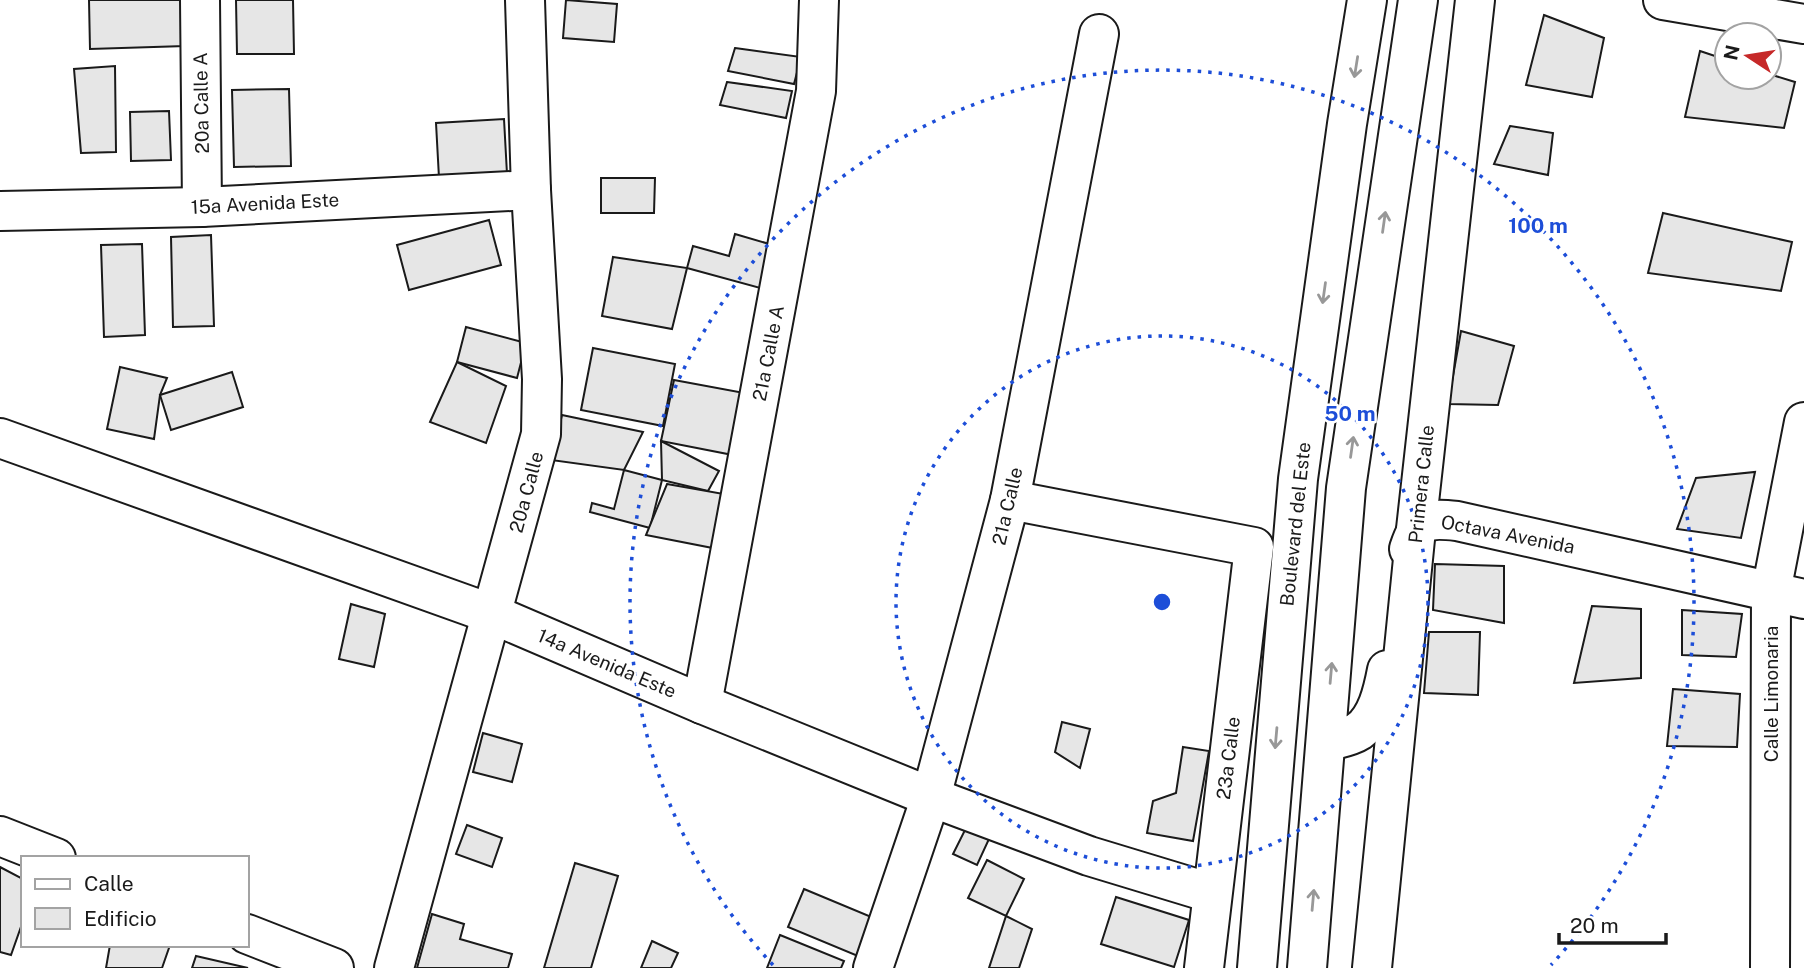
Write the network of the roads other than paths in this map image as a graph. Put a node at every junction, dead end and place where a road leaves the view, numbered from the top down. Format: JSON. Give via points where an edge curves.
{"nodes":[{"id":1,"x":200,"y":0,"type":"edge"},
{"id":2,"x":525,"y":0,"type":"edge"},
{"id":3,"x":819,"y":0,"type":"edge"},
{"id":4,"x":1367,"y":0,"type":"edge"},
{"id":5,"x":1418,"y":0,"type":"edge"},
{"id":6,"x":1475,"y":0,"type":"edge"},
{"id":7,"x":1663,"y":0,"type":"edge"},
{"id":8,"x":1804,"y":24,"type":"edge"},
{"id":9,"x":1098,"y":34,"type":"dead end"},
{"id":10,"x":531,"y":190,"type":"junction"},
{"id":11,"x":202,"y":206,"type":"junction"},
{"id":12,"x":0,"y":211,"type":"edge"},
{"id":13,"x":1804,"y":422,"type":"edge"},
{"id":14,"x":0,"y":438,"type":"edge"},
{"id":15,"x":1010,"y":500,"type":"junction"},
{"id":16,"x":1416,"y":529,"type":"junction"},
{"id":17,"x":1788,"y":595,"type":"edge"},
{"id":18,"x":492,"y":614,"type":"junction"},
{"id":19,"x":702,"y":704,"type":"junction"},
{"id":20,"x":1326,"y":741,"type":"junction"},
{"id":21,"x":931,"y":797,"type":"junction"},
{"id":22,"x":0,"y":836,"type":"edge"},
{"id":23,"x":51,"y":856,"type":"edge"},
{"id":24,"x":1212,"y":892,"type":"junction"},
{"id":25,"x":248,"y":933,"type":"edge"},
{"id":26,"x":334,"y":968,"type":"edge"},
{"id":27,"x":394,"y":968,"type":"edge"},
{"id":28,"x":873,"y":968,"type":"edge"},
{"id":29,"x":1204,"y":968,"type":"edge"},
{"id":30,"x":1257,"y":968,"type":"edge"},
{"id":31,"x":1307,"y":968,"type":"edge"},
{"id":32,"x":1372,"y":968,"type":"edge"},
{"id":33,"x":1770,"y":968,"type":"edge"}],
"edges":[{"from":1,"to":11,"type":"street","name":"20a Calle A"},
{"from":2,"to":10,"type":"street","name":"20a Calle"},
{"from":3,"to":19,"type":"street","name":"21a Calle A","via":[[816,91]]},
{"from":4,"to":30,"type":"street","name":"Boulevard del Este","one_way":true,"via":[[1298,479]]},
{"from":20,"to":5,"type":"street","one_way":true,"via":[[1346,488]]},
{"from":6,"to":16,"type":"street","name":"Primera Calle"},
{"from":7,"to":8,"type":"street"},
{"from":9,"to":15,"type":"street","name":"21a Calle"},
{"from":10,"to":11,"type":"street","name":"15a Avenida Este"},
{"from":10,"to":18,"type":"street","name":"20a Calle","via":[[541,434]]},
{"from":11,"to":12,"type":"street","name":"15a Avenida Este"},
{"from":13,"to":17,"type":"street","name":"Calle Limonaria"},
{"from":14,"to":18,"type":"street","name":"14a Avenida Este"},
{"from":15,"to":21,"type":"street","name":"21a Calle"},
{"from":15,"to":24,"type":"street","name":"23a Calle","via":[[1254,547]]},
{"from":16,"to":17,"type":"street","name":"Octava Avenida","via":[[1431,519],[1457,520]]},
{"from":16,"to":20,"type":"street","name":"Octava Avenida","via":[[1404,566],[1383,691],[1373,715],[1358,732]]},
{"from":16,"to":32,"type":"street","name":"Primera Calle"},
{"from":17,"to":33,"type":"street","name":"Calle Limonaria"},
{"from":18,"to":19,"type":"street","name":"14a Avenida Este"},
{"from":18,"to":27,"type":"street","name":"20a Calle"},
{"from":19,"to":21,"type":"street","name":"14a Avenida Este"},
{"from":31,"to":20,"type":"street","one_way":true},
{"from":21,"to":24,"type":"street","name":"14a Avenida Este","via":[[1088,856]]},
{"from":21,"to":28,"type":"street","name":"21a Calle"},
{"from":22,"to":23,"type":"street"},
{"from":24,"to":29,"type":"street","name":"23a Calle"},
{"from":25,"to":26,"type":"street"}]}
